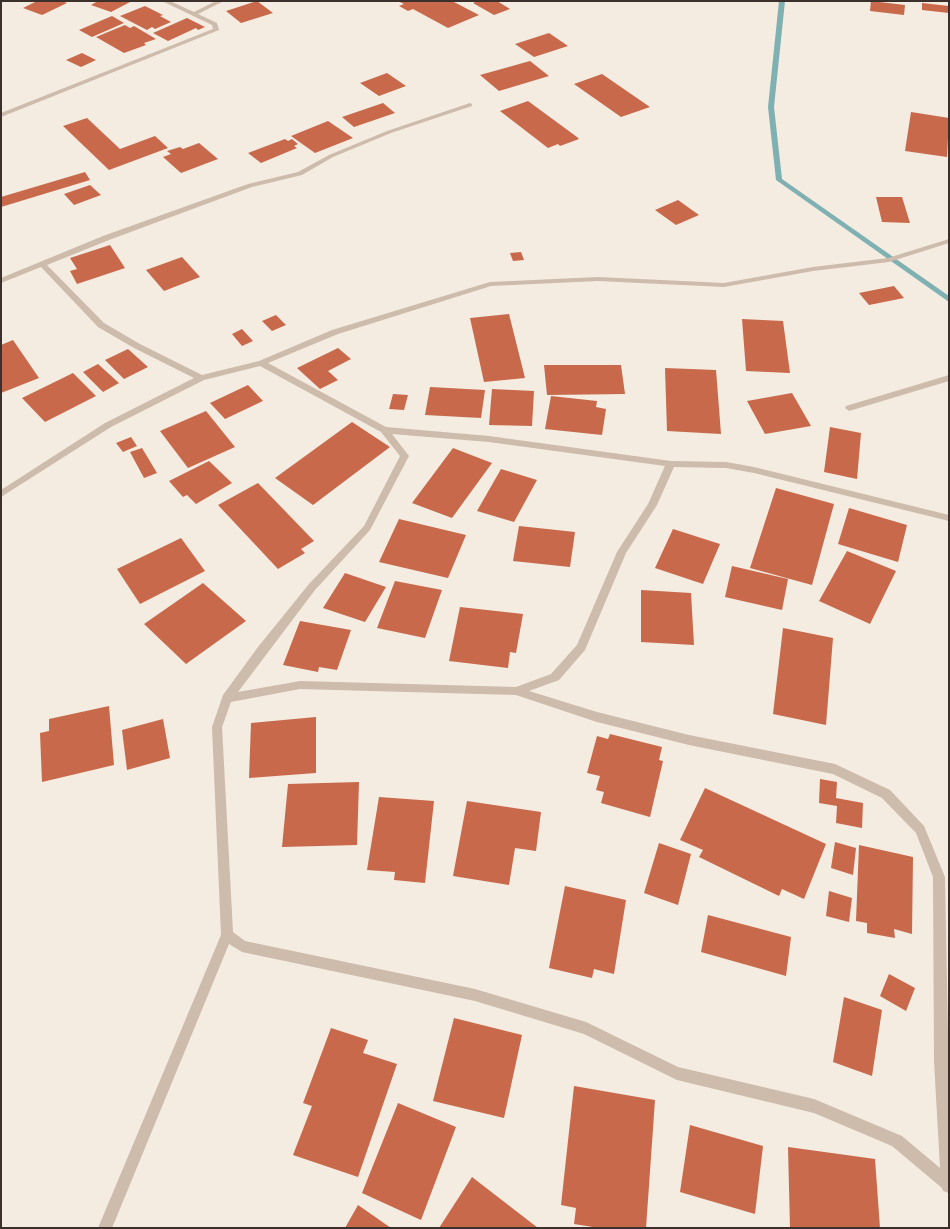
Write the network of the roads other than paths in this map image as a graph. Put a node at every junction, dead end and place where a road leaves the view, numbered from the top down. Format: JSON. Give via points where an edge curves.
{"nodes":[{"id":1,"x":164,"y":1,"type":"edge"},
{"id":2,"x":221,"y":1,"type":"edge"},
{"id":3,"x":194,"y":14,"type":"junction"},
{"id":4,"x":470,"y":105,"type":"dead end"},
{"id":5,"x":1,"y":115,"type":"edge"},
{"id":6,"x":949,"y":241,"type":"edge"},
{"id":7,"x":42,"y":264,"type":"junction"},
{"id":8,"x":1,"y":281,"type":"edge"},
{"id":9,"x":261,"y":363,"type":"junction"},
{"id":10,"x":201,"y":378,"type":"junction"},
{"id":11,"x":949,"y":378,"type":"edge"},
{"id":12,"x":849,"y":408,"type":"dead end"},
{"id":13,"x":384,"y":430,"type":"junction"},
{"id":14,"x":671,"y":464,"type":"junction"},
{"id":15,"x":1,"y":494,"type":"edge"},
{"id":16,"x":949,"y":518,"type":"edge"},
{"id":17,"x":516,"y":690,"type":"junction"},
{"id":18,"x":227,"y":698,"type":"junction"},
{"id":19,"x":227,"y":935,"type":"junction"},
{"id":20,"x":948,"y":1186,"type":"edge"},
{"id":21,"x":105,"y":1228,"type":"edge"}],
"edges":[{"from":1,"to":3,"type":"street"},
{"from":2,"to":3,"type":"street"},
{"from":3,"to":5,"type":"street","via":[[215,24],[216,30]]},
{"from":4,"to":7,"type":"street","via":[[389,132],[331,156],[300,174],[250,185]]},
{"from":6,"to":9,"type":"street","via":[[890,260],[813,269],[724,285],[598,279],[490,284],[335,332]]},
{"from":7,"to":8,"type":"street"},
{"from":7,"to":10,"type":"street","via":[[101,325]]},
{"from":9,"to":10,"type":"street"},
{"from":9,"to":13,"type":"street"},
{"from":10,"to":15,"type":"street","via":[[108,425]]},
{"from":11,"to":12,"type":"street"},
{"from":13,"to":14,"type":"street","via":[[490,439]]},
{"from":13,"to":18,"type":"street","via":[[406,456],[367,528],[312,587]]},
{"from":14,"to":16,"type":"street","via":[[726,465],[754,470]]},
{"from":14,"to":17,"type":"street","via":[[652,506],[622,552],[581,647],[555,677]]},
{"from":17,"to":18,"type":"street","via":[[300,685]]},
{"from":17,"to":20,"type":"street","via":[[597,717],[689,740],[835,769],[886,794],[920,830],[939,877],[941,1061]]},
{"from":18,"to":19,"type":"street","via":[[217,727]]},
{"from":19,"to":20,"type":"street","via":[[242,946],[475,995],[586,1028],[677,1073],[814,1106],[897,1141]]},
{"from":19,"to":21,"type":"street"}]}
